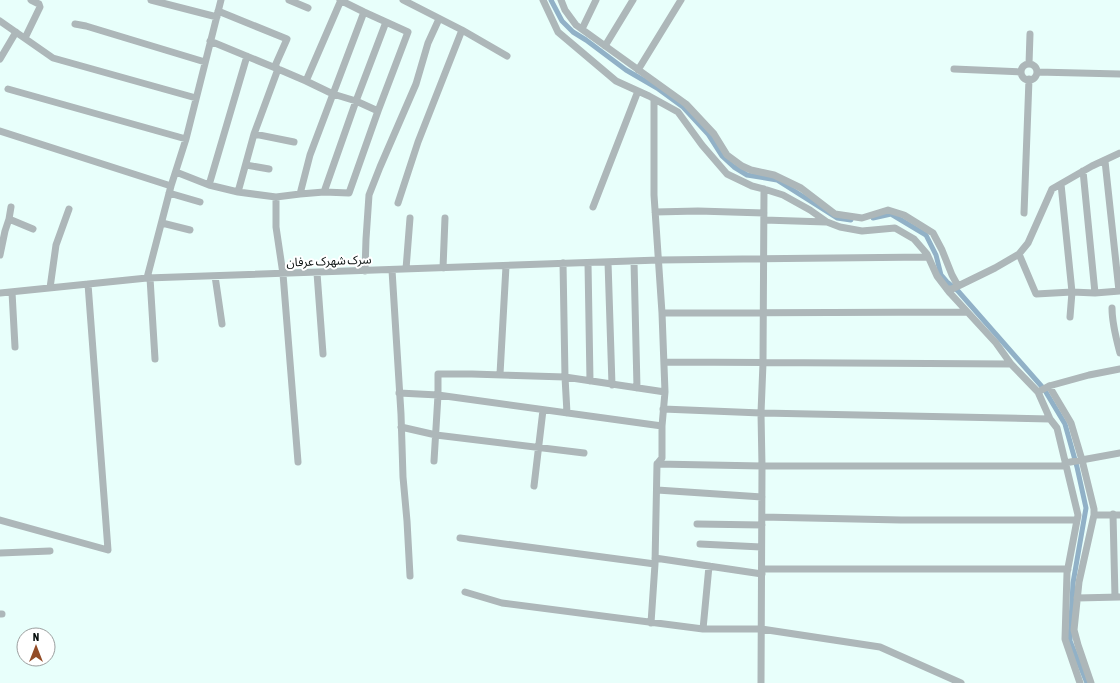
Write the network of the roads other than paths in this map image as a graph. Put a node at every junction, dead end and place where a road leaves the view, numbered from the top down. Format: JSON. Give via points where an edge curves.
{"nodes":[{"id":1,"x":31,"y":0,"type":"edge"},
{"id":2,"x":151,"y":0,"type":"edge"},
{"id":3,"x":221,"y":0,"type":"edge"},
{"id":4,"x":289,"y":0,"type":"edge"},
{"id":5,"x":340,"y":0,"type":"edge"},
{"id":6,"x":403,"y":0,"type":"edge"},
{"id":7,"x":543,"y":0,"type":"edge"},
{"id":8,"x":561,"y":0,"type":"edge"},
{"id":9,"x":596,"y":0,"type":"edge"},
{"id":10,"x":633,"y":0,"type":"edge"},
{"id":11,"x":681,"y":0,"type":"edge"},
{"id":12,"x":308,"y":8,"type":"dead end"},
{"id":13,"x":364,"y":12,"type":"junction"},
{"id":14,"x":217,"y":14,"type":"junction"},
{"id":15,"x":439,"y":19,"type":"junction"},
{"id":16,"x":0,"y":21,"type":"edge"},
{"id":17,"x":386,"y":22,"type":"junction"},
{"id":18,"x":75,"y":24,"type":"dead end"},
{"id":19,"x":582,"y":29,"type":"junction"},
{"id":20,"x":462,"y":30,"type":"junction"},
{"id":21,"x":16,"y":32,"type":"junction"},
{"id":22,"x":1030,"y":34,"type":"dead end"},
{"id":23,"x":25,"y":38,"type":"junction"},
{"id":24,"x":210,"y":41,"type":"junction"},
{"id":25,"x":605,"y":46,"type":"junction"},
{"id":26,"x":247,"y":56,"type":"junction"},
{"id":27,"x":507,"y":56,"type":"dead end"},
{"id":28,"x":0,"y":59,"type":"edge"},
{"id":29,"x":205,"y":62,"type":"junction"},
{"id":30,"x":1029,"y":64,"type":"junction"},
{"id":31,"x":278,"y":69,"type":"junction"},
{"id":32,"x":954,"y":69,"type":"dead end"},
{"id":33,"x":638,"y":70,"type":"junction"},
{"id":34,"x":1021,"y":72,"type":"junction"},
{"id":35,"x":1037,"y":72,"type":"junction"},
{"id":36,"x":1120,"y":74,"type":"edge"},
{"id":37,"x":1029,"y":80,"type":"junction"},
{"id":38,"x":306,"y":81,"type":"junction"},
{"id":39,"x":8,"y":90,"type":"dead end"},
{"id":40,"x":638,"y":91,"type":"junction"},
{"id":41,"x":333,"y":94,"type":"junction"},
{"id":42,"x":196,"y":98,"type":"junction"},
{"id":43,"x":654,"y":98,"type":"junction"},
{"id":44,"x":356,"y":101,"type":"junction"},
{"id":45,"x":686,"y":104,"type":"junction"},
{"id":46,"x":378,"y":111,"type":"junction"},
{"id":47,"x":678,"y":112,"type":"junction"},
{"id":48,"x":0,"y":132,"type":"edge"},
{"id":49,"x":254,"y":134,"type":"junction"},
{"id":50,"x":186,"y":139,"type":"junction"},
{"id":51,"x":294,"y":142,"type":"dead end"},
{"id":52,"x":1120,"y":153,"type":"edge"},
{"id":53,"x":1105,"y":160,"type":"junction"},
{"id":54,"x":246,"y":165,"type":"junction"},
{"id":55,"x":270,"y":169,"type":"dead end"},
{"id":56,"x":1083,"y":171,"type":"junction"},
{"id":57,"x":176,"y":172,"type":"junction"},
{"id":58,"x":1060,"y":184,"type":"junction"},
{"id":59,"x":209,"y":185,"type":"junction"},
{"id":60,"x":764,"y":189,"type":"junction"},
{"id":61,"x":170,"y":190,"type":"junction"},
{"id":62,"x":238,"y":192,"type":"junction"},
{"id":63,"x":324,"y":192,"type":"junction"},
{"id":64,"x":300,"y":194,"type":"junction"},
{"id":65,"x":276,"y":197,"type":"junction"},
{"id":66,"x":200,"y":202,"type":"dead end"},
{"id":67,"x":398,"y":203,"type":"dead end"},
{"id":68,"x":593,"y":207,"type":"dead end"},
{"id":69,"x":11,"y":208,"type":"dead end"},
{"id":70,"x":69,"y":209,"type":"dead end"},
{"id":71,"x":655,"y":212,"type":"junction"},
{"id":72,"x":1024,"y":213,"type":"dead end"},
{"id":73,"x":764,"y":216,"type":"junction"},
{"id":74,"x":410,"y":218,"type":"dead end"},
{"id":75,"x":445,"y":218,"type":"dead end"},
{"id":76,"x":9,"y":219,"type":"junction"},
{"id":77,"x":827,"y":222,"type":"junction"},
{"id":78,"x":162,"y":223,"type":"junction"},
{"id":79,"x":34,"y":229,"type":"dead end"},
{"id":80,"x":2,"y":230,"type":"edge"},
{"id":81,"x":190,"y":230,"type":"dead end"},
{"id":82,"x":1019,"y":254,"type":"junction"},
{"id":83,"x":0,"y":255,"type":"edge"},
{"id":84,"x":928,"y":257,"type":"junction"},
{"id":85,"x":764,"y":259,"type":"junction"},
{"id":86,"x":659,"y":260,"type":"junction"},
{"id":87,"x":634,"y":261,"type":"junction"},
{"id":88,"x":588,"y":262,"type":"junction"},
{"id":89,"x":608,"y":262,"type":"junction"},
{"id":90,"x":563,"y":263,"type":"junction"},
{"id":91,"x":506,"y":266,"type":"junction"},
{"id":92,"x":443,"y":268,"type":"junction"},
{"id":93,"x":392,"y":270,"type":"junction"},
{"id":94,"x":406,"y":270,"type":"junction"},
{"id":95,"x":365,"y":271,"type":"junction"},
{"id":96,"x":317,"y":273,"type":"junction"},
{"id":97,"x":283,"y":274,"type":"junction"},
{"id":98,"x":215,"y":276,"type":"junction"},
{"id":99,"x":149,"y":278,"type":"junction"},
{"id":100,"x":88,"y":284,"type":"junction"},
{"id":101,"x":50,"y":288,"type":"junction"},
{"id":102,"x":952,"y":288,"type":"junction"},
{"id":103,"x":1120,"y":291,"type":"edge"},
{"id":104,"x":12,"y":292,"type":"junction"},
{"id":105,"x":1072,"y":292,"type":"junction"},
{"id":106,"x":0,"y":293,"type":"edge"},
{"id":107,"x":1095,"y":293,"type":"junction"},
{"id":108,"x":1112,"y":308,"type":"dead end"},
{"id":109,"x":968,"y":312,"type":"junction"},
{"id":110,"x":662,"y":313,"type":"junction"},
{"id":111,"x":763,"y":313,"type":"junction"},
{"id":112,"x":1070,"y":317,"type":"dead end"},
{"id":113,"x":222,"y":324,"type":"dead end"},
{"id":114,"x":14,"y":347,"type":"dead end"},
{"id":115,"x":323,"y":354,"type":"dead end"},
{"id":116,"x":1120,"y":354,"type":"edge"},
{"id":117,"x":155,"y":359,"type":"dead end"},
{"id":118,"x":664,"y":362,"type":"junction"},
{"id":119,"x":763,"y":363,"type":"junction"},
{"id":120,"x":1011,"y":364,"type":"junction"},
{"id":121,"x":1120,"y":369,"type":"edge"},
{"id":122,"x":500,"y":374,"type":"junction"},
{"id":123,"x":565,"y":377,"type":"junction"},
{"id":124,"x":590,"y":381,"type":"junction"},
{"id":125,"x":612,"y":385,"type":"junction"},
{"id":126,"x":1049,"y":386,"type":"junction"},
{"id":127,"x":638,"y":388,"type":"junction"},
{"id":128,"x":1039,"y":391,"type":"junction"},
{"id":129,"x":665,"y":392,"type":"junction"},
{"id":130,"x":399,"y":393,"type":"junction"},
{"id":131,"x":438,"y":395,"type":"junction"},
{"id":132,"x":663,"y":409,"type":"junction"},
{"id":133,"x":543,"y":410,"type":"junction"},
{"id":134,"x":567,"y":413,"type":"junction"},
{"id":135,"x":761,"y":413,"type":"junction"},
{"id":136,"x":1050,"y":419,"type":"junction"},
{"id":137,"x":662,"y":426,"type":"junction"},
{"id":138,"x":401,"y":427,"type":"junction"},
{"id":139,"x":436,"y":435,"type":"junction"},
{"id":140,"x":539,"y":448,"type":"junction"},
{"id":141,"x":584,"y":453,"type":"dead end"},
{"id":142,"x":1120,"y":453,"type":"edge"},
{"id":143,"x":1082,"y":460,"type":"junction"},
{"id":144,"x":434,"y":461,"type":"dead end"},
{"id":145,"x":298,"y":462,"type":"dead end"},
{"id":146,"x":657,"y":464,"type":"junction"},
{"id":147,"x":1066,"y":464,"type":"junction"},
{"id":148,"x":762,"y":466,"type":"junction"},
{"id":149,"x":534,"y":486,"type":"dead end"},
{"id":150,"x":657,"y":490,"type":"junction"},
{"id":151,"x":762,"y":497,"type":"junction"},
{"id":152,"x":1115,"y":514,"type":"edge"},
{"id":153,"x":1094,"y":515,"type":"junction"},
{"id":154,"x":762,"y":517,"type":"junction"},
{"id":155,"x":0,"y":520,"type":"edge"},
{"id":156,"x":1077,"y":520,"type":"junction"},
{"id":157,"x":697,"y":524,"type":"dead end"},
{"id":158,"x":762,"y":525,"type":"junction"},
{"id":159,"x":460,"y":538,"type":"dead end"},
{"id":160,"x":700,"y":544,"type":"dead end"},
{"id":161,"x":762,"y":548,"type":"junction"},
{"id":162,"x":50,"y":551,"type":"dead end"},
{"id":163,"x":0,"y":553,"type":"edge"},
{"id":164,"x":655,"y":561,"type":"junction"},
{"id":165,"x":709,"y":566,"type":"junction"},
{"id":166,"x":1068,"y":568,"type":"junction"},
{"id":167,"x":762,"y":571,"type":"junction"},
{"id":168,"x":410,"y":576,"type":"dead end"},
{"id":169,"x":465,"y":592,"type":"dead end"},
{"id":170,"x":1118,"y":597,"type":"edge"},
{"id":171,"x":1077,"y":598,"type":"junction"},
{"id":172,"x":651,"y":623,"type":"junction"},
{"id":173,"x":703,"y":629,"type":"junction"},
{"id":174,"x":761,"y":629,"type":"junction"},
{"id":175,"x":761,"y":683,"type":"edge"},
{"id":176,"x":961,"y":683,"type":"edge"},
{"id":177,"x":1080,"y":683,"type":"edge"},
{"id":178,"x":1091,"y":683,"type":"edge"}],
"edges":[{"from":1,"to":23,"type":"street","via":[[40,7]]},
{"from":2,"to":14,"type":"street"},
{"from":3,"to":14,"type":"street"},
{"from":4,"to":12,"type":"street"},
{"from":5,"to":13,"type":"street"},
{"from":5,"to":38,"type":"street"},
{"from":6,"to":15,"type":"street"},
{"from":7,"to":40,"type":"street","via":[[558,32],[616,81]]},
{"from":8,"to":19,"type":"street","via":[[576,25]]},
{"from":9,"to":19,"type":"street"},
{"from":10,"to":25,"type":"street"},
{"from":11,"to":33,"type":"street"},
{"from":13,"to":17,"type":"street"},
{"from":13,"to":41,"type":"street"},
{"from":14,"to":24,"type":"street"},
{"from":14,"to":31,"type":"street","via":[[287,39],[275,66]]},
{"from":15,"to":20,"type":"street"},
{"from":15,"to":95,"type":"street","via":[[428,43],[416,84],[370,195]]},
{"from":16,"to":21,"type":"street"},
{"from":17,"to":44,"type":"street"},
{"from":17,"to":46,"type":"street","via":[[408,32]]},
{"from":18,"to":29,"type":"street"},
{"from":19,"to":25,"type":"street"},
{"from":20,"to":27,"type":"street"},
{"from":20,"to":67,"type":"street","via":[[418,142]]},
{"from":21,"to":23,"type":"street"},
{"from":21,"to":28,"type":"street"},
{"from":22,"to":30,"type":"street"},
{"from":23,"to":42,"type":"street","via":[[53,58]]},
{"from":24,"to":26,"type":"street"},
{"from":24,"to":29,"type":"street"},
{"from":25,"to":33,"type":"street"},
{"from":26,"to":31,"type":"street"},
{"from":26,"to":59,"type":"street"},
{"from":29,"to":42,"type":"street"},
{"from":30,"to":34,"type":"street","via":[[1024,65]]},
{"from":30,"to":35,"type":"street","via":[[1036,67]]},
{"from":31,"to":38,"type":"street"},
{"from":31,"to":49,"type":"street"},
{"from":32,"to":34,"type":"street"},
{"from":33,"to":45,"type":"street"},
{"from":34,"to":37,"type":"street"},
{"from":35,"to":36,"type":"street"},
{"from":35,"to":37,"type":"street","via":[[1034,78]]},
{"from":37,"to":72,"type":"street"},
{"from":38,"to":41,"type":"street"},
{"from":39,"to":50,"type":"street"},
{"from":40,"to":43,"type":"street"},
{"from":40,"to":68,"type":"street"},
{"from":41,"to":44,"type":"street"},
{"from":41,"to":64,"type":"street","via":[[310,155]]},
{"from":42,"to":50,"type":"street"},
{"from":43,"to":47,"type":"street"},
{"from":43,"to":71,"type":"street"},
{"from":44,"to":46,"type":"street"},
{"from":44,"to":63,"type":"street"},
{"from":45,"to":47,"type":"street"},
{"from":45,"to":102,"type":"street","via":[[714,134],[728,155],[742,166],[774,175],[801,188],[835,214],[862,218],[888,210],[904,215],[933,233],[952,275]]},
{"from":46,"to":63,"type":"street","via":[[349,193]]},
{"from":47,"to":60,"type":"street","via":[[727,174]]},
{"from":48,"to":61,"type":"street"},
{"from":49,"to":51,"type":"street"},
{"from":49,"to":54,"type":"street"},
{"from":50,"to":57,"type":"street"},
{"from":52,"to":53,"type":"street"},
{"from":53,"to":56,"type":"street"},
{"from":53,"to":103,"type":"street"},
{"from":54,"to":55,"type":"street"},
{"from":54,"to":62,"type":"street"},
{"from":56,"to":58,"type":"street"},
{"from":56,"to":107,"type":"street"},
{"from":57,"to":59,"type":"street"},
{"from":57,"to":61,"type":"street"},
{"from":58,"to":82,"type":"street","via":[[1052,189],[1028,243]]},
{"from":58,"to":105,"type":"street"},
{"from":59,"to":62,"type":"street"},
{"from":60,"to":73,"type":"street"},
{"from":60,"to":77,"type":"street","via":[[782,195]]},
{"from":61,"to":66,"type":"street"},
{"from":61,"to":78,"type":"street"},
{"from":62,"to":65,"type":"street"},
{"from":63,"to":64,"type":"street"},
{"from":64,"to":65,"type":"street"},
{"from":65,"to":97,"type":"street","via":[[276,227]]},
{"from":69,"to":76,"type":"street"},
{"from":70,"to":101,"type":"street","via":[[56,245]]},
{"from":71,"to":73,"type":"street","via":[[698,211]]},
{"from":71,"to":86,"type":"street"},
{"from":73,"to":77,"type":"street"},
{"from":73,"to":85,"type":"street"},
{"from":74,"to":94,"type":"street"},
{"from":75,"to":92,"type":"street"},
{"from":76,"to":79,"type":"street"},
{"from":76,"to":80,"type":"street"},
{"from":77,"to":84,"type":"street","via":[[862,231],[895,228],[914,239]]},
{"from":78,"to":81,"type":"street"},
{"from":78,"to":99,"type":"street"},
{"from":80,"to":83,"type":"street"},
{"from":82,"to":102,"type":"street"},
{"from":82,"to":105,"type":"street","via":[[1036,294]]},
{"from":84,"to":85,"type":"street","name":"سرک شهرک عرفان"},
{"from":84,"to":102,"type":"street","via":[[937,276]]},
{"from":85,"to":86,"type":"street","name":"سرک شهرک عرفان"},
{"from":85,"to":111,"type":"street"},
{"from":86,"to":87,"type":"street","name":"سرک شهرک عرفان"},
{"from":86,"to":110,"type":"street"},
{"from":87,"to":89,"type":"street","name":"سرک شهرک عرفان"},
{"from":87,"to":127,"type":"street"},
{"from":88,"to":89,"type":"street","name":"سرک شهرک عرفان"},
{"from":88,"to":90,"type":"street","name":"سرک شهرک عرفان"},
{"from":88,"to":124,"type":"street"},
{"from":89,"to":125,"type":"street"},
{"from":90,"to":91,"type":"street","name":"سرک شهرک عرفان"},
{"from":90,"to":123,"type":"street"},
{"from":91,"to":92,"type":"street","name":"سرک شهرک عرفان"},
{"from":91,"to":122,"type":"street"},
{"from":92,"to":94,"type":"street","name":"سرک شهرک عرفان"},
{"from":93,"to":94,"type":"street","name":"سرک شهرک عرفان"},
{"from":93,"to":95,"type":"street","name":"سرک شهرک عرفان"},
{"from":93,"to":130,"type":"street"},
{"from":95,"to":96,"type":"street","name":"سرک شهرک عرفان"},
{"from":96,"to":97,"type":"street","name":"سرک شهرک عرفان"},
{"from":96,"to":115,"type":"street"},
{"from":97,"to":98,"type":"street","name":"سرک شهرک عرفان"},
{"from":97,"to":145,"type":"street"},
{"from":98,"to":99,"type":"street","name":"سرک شهرک عرفان"},
{"from":98,"to":113,"type":"street"},
{"from":99,"to":100,"type":"street","name":"سرک شهرک عرفان"},
{"from":99,"to":117,"type":"street"},
{"from":100,"to":101,"type":"street","name":"سرک شهرک عرفان"},
{"from":100,"to":155,"type":"street","via":[[108,550]]},
{"from":101,"to":104,"type":"street","name":"سرک شهرک عرفان"},
{"from":102,"to":109,"type":"street"},
{"from":103,"to":107,"type":"street"},
{"from":104,"to":106,"type":"street","name":"سرک شهرک عرفان"},
{"from":104,"to":114,"type":"street"},
{"from":105,"to":107,"type":"street"},
{"from":105,"to":112,"type":"street"},
{"from":108,"to":116,"type":"street"},
{"from":109,"to":111,"type":"street"},
{"from":109,"to":120,"type":"street"},
{"from":110,"to":111,"type":"street"},
{"from":110,"to":118,"type":"street"},
{"from":111,"to":119,"type":"street"},
{"from":118,"to":119,"type":"street"},
{"from":118,"to":129,"type":"street"},
{"from":119,"to":120,"type":"street"},
{"from":119,"to":135,"type":"street"},
{"from":120,"to":128,"type":"street"},
{"from":121,"to":126,"type":"street"},
{"from":122,"to":123,"type":"street"},
{"from":122,"to":131,"type":"street","via":[[438,374]]},
{"from":123,"to":124,"type":"street"},
{"from":123,"to":134,"type":"street"},
{"from":124,"to":125,"type":"street"},
{"from":125,"to":127,"type":"street"},
{"from":126,"to":128,"type":"street"},
{"from":126,"to":143,"type":"street","via":[[1071,423]]},
{"from":127,"to":129,"type":"street"},
{"from":128,"to":136,"type":"street"},
{"from":129,"to":132,"type":"street"},
{"from":130,"to":131,"type":"street"},
{"from":130,"to":138,"type":"street"},
{"from":131,"to":133,"type":"street"},
{"from":131,"to":139,"type":"street"},
{"from":132,"to":135,"type":"street"},
{"from":132,"to":137,"type":"street"},
{"from":133,"to":134,"type":"street"},
{"from":133,"to":140,"type":"street"},
{"from":134,"to":137,"type":"street"},
{"from":135,"to":136,"type":"street"},
{"from":135,"to":148,"type":"street"},
{"from":136,"to":147,"type":"street","via":[[1057,428]]},
{"from":137,"to":146,"type":"street","via":[[662,458]]},
{"from":138,"to":139,"type":"street"},
{"from":138,"to":168,"type":"street"},
{"from":139,"to":140,"type":"street"},
{"from":139,"to":144,"type":"street"},
{"from":140,"to":141,"type":"street"},
{"from":140,"to":149,"type":"street"},
{"from":142,"to":143,"type":"street"},
{"from":143,"to":147,"type":"street"},
{"from":143,"to":153,"type":"street"},
{"from":146,"to":148,"type":"street"},
{"from":146,"to":150,"type":"street"},
{"from":147,"to":148,"type":"street"},
{"from":147,"to":156,"type":"street"},
{"from":148,"to":151,"type":"street"},
{"from":150,"to":151,"type":"street"},
{"from":150,"to":164,"type":"street"},
{"from":151,"to":154,"type":"street"},
{"from":152,"to":153,"type":"street"},
{"from":152,"to":170,"type":"street"},
{"from":153,"to":171,"type":"street"},
{"from":154,"to":156,"type":"street"},
{"from":154,"to":158,"type":"street"},
{"from":156,"to":166,"type":"street"},
{"from":157,"to":158,"type":"street"},
{"from":158,"to":161,"type":"street"},
{"from":159,"to":164,"type":"street"},
{"from":160,"to":161,"type":"street"},
{"from":161,"to":167,"type":"street"},
{"from":162,"to":163,"type":"street"},
{"from":164,"to":165,"type":"street"},
{"from":164,"to":172,"type":"street"},
{"from":165,"to":167,"type":"street"},
{"from":165,"to":173,"type":"street"},
{"from":166,"to":167,"type":"street"},
{"from":166,"to":177,"type":"street","via":[[1065,639]]},
{"from":167,"to":174,"type":"street"},
{"from":169,"to":172,"type":"street","via":[[502,603]]},
{"from":170,"to":171,"type":"street"},
{"from":171,"to":178,"type":"street","via":[[1074,630]]},
{"from":172,"to":173,"type":"street"},
{"from":173,"to":174,"type":"street"},
{"from":174,"to":175,"type":"street"},
{"from":174,"to":176,"type":"street","via":[[880,647]]}]}
